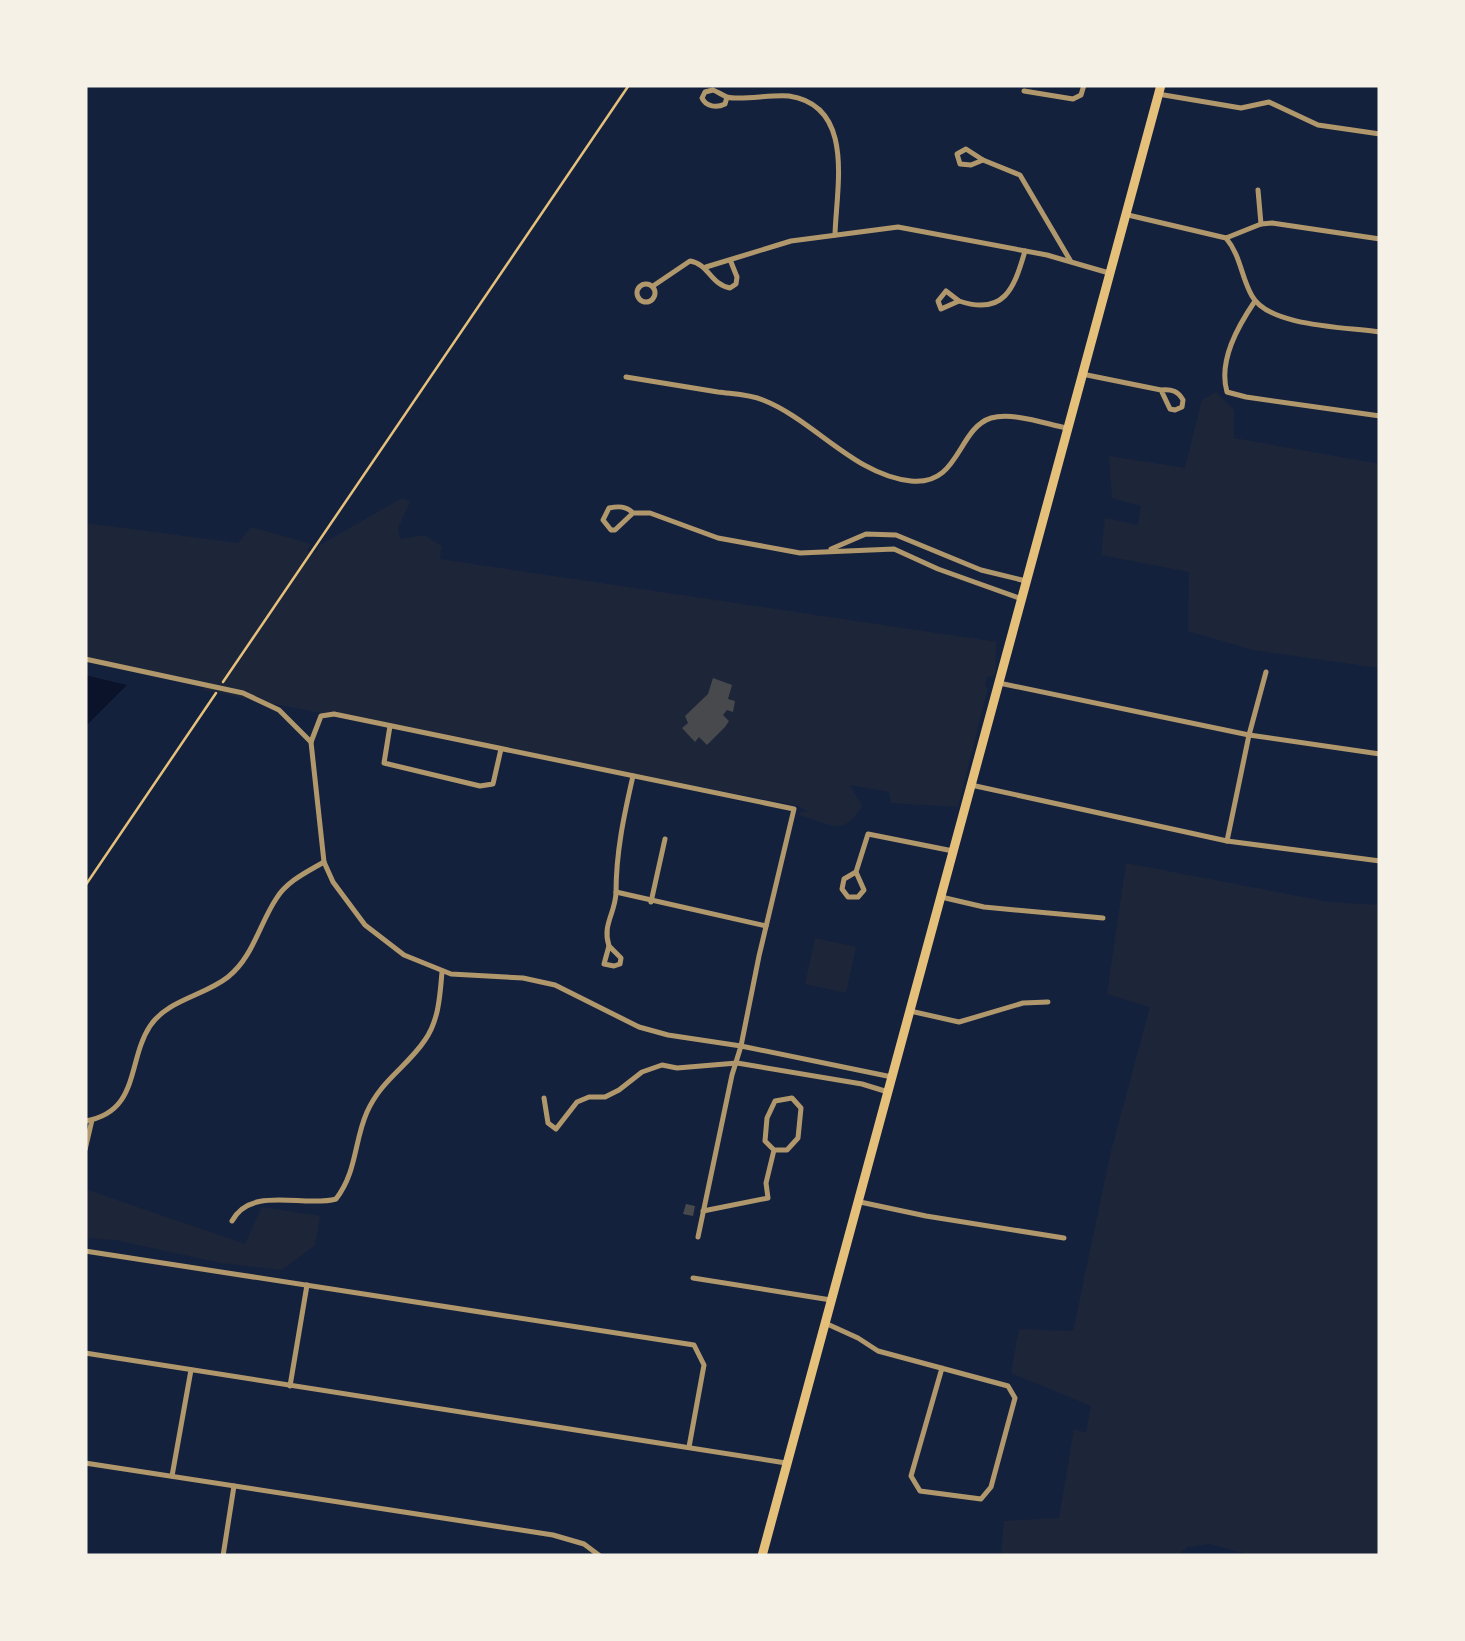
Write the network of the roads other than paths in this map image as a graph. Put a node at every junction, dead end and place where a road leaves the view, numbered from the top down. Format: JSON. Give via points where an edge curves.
{"nodes":[{"id":1,"x":1084,"y":85,"type":"edge"},
{"id":2,"x":1159,"y":90,"type":"edge"},
{"id":3,"x":1024,"y":91,"type":"dead end"},
{"id":4,"x":728,"y":98,"type":"junction"},
{"id":5,"x":1380,"y":134,"type":"edge"},
{"id":6,"x":984,"y":160,"type":"junction"},
{"id":7,"x":1258,"y":190,"type":"dead end"},
{"id":8,"x":1125,"y":214,"type":"junction"},
{"id":9,"x":1261,"y":224,"type":"junction"},
{"id":10,"x":836,"y":235,"type":"junction"},
{"id":11,"x":1226,"y":238,"type":"junction"},
{"id":12,"x":1380,"y":239,"type":"edge"},
{"id":13,"x":1025,"y":251,"type":"junction"},
{"id":14,"x":732,"y":262,"type":"junction"},
{"id":15,"x":1072,"y":262,"type":"junction"},
{"id":16,"x":706,"y":267,"type":"junction"},
{"id":17,"x":1109,"y":273,"type":"junction"},
{"id":18,"x":653,"y":286,"type":"dead end"},
{"id":19,"x":959,"y":301,"type":"dead end"},
{"id":20,"x":1255,"y":302,"type":"junction"},
{"id":21,"x":1380,"y":332,"type":"edge"},
{"id":22,"x":1082,"y":374,"type":"junction"},
{"id":23,"x":626,"y":377,"type":"dead end"},
{"id":24,"x":1161,"y":390,"type":"junction"},
{"id":25,"x":1380,"y":416,"type":"edge"},
{"id":26,"x":1068,"y":428,"type":"junction"},
{"id":27,"x":632,"y":513,"type":"junction"},
{"id":28,"x":905,"y":537,"type":"junction"},
{"id":29,"x":901,"y":551,"type":"junction"},
{"id":30,"x":822,"y":552,"type":"junction"},
{"id":31,"x":942,"y":554,"type":"junction"},
{"id":32,"x":938,"y":569,"type":"junction"},
{"id":33,"x":988,"y":572,"type":"junction"},
{"id":34,"x":1026,"y":581,"type":"junction"},
{"id":35,"x":984,"y":584,"type":"junction"},
{"id":36,"x":1022,"y":598,"type":"junction"},
{"id":37,"x":85,"y":660,"type":"edge"},
{"id":38,"x":1266,"y":672,"type":"dead end"},
{"id":39,"x":998,"y":683,"type":"junction"},
{"id":40,"x":390,"y":726,"type":"junction"},
{"id":41,"x":1249,"y":735,"type":"junction"},
{"id":42,"x":310,"y":742,"type":"junction"},
{"id":43,"x":502,"y":749,"type":"junction"},
{"id":44,"x":1380,"y":754,"type":"edge"},
{"id":45,"x":634,"y":776,"type":"junction"},
{"id":46,"x":972,"y":785,"type":"junction"},
{"id":47,"x":665,"y":840,"type":"dead end"},
{"id":48,"x":1227,"y":842,"type":"junction"},
{"id":49,"x":953,"y":851,"type":"junction"},
{"id":50,"x":1380,"y":861,"type":"edge"},
{"id":51,"x":324,"y":862,"type":"junction"},
{"id":52,"x":856,"y":872,"type":"junction"},
{"id":53,"x":616,"y":892,"type":"junction"},
{"id":54,"x":941,"y":896,"type":"junction"},
{"id":55,"x":651,"y":902,"type":"junction"},
{"id":56,"x":1103,"y":918,"type":"dead end"},
{"id":57,"x":766,"y":926,"type":"junction"},
{"id":58,"x":609,"y":946,"type":"dead end"},
{"id":59,"x":442,"y":972,"type":"junction"},
{"id":60,"x":1048,"y":1002,"type":"dead end"},
{"id":61,"x":910,"y":1011,"type":"junction"},
{"id":62,"x":741,"y":1046,"type":"junction"},
{"id":63,"x":737,"y":1064,"type":"junction"},
{"id":64,"x":892,"y":1078,"type":"junction"},
{"id":65,"x":888,"y":1092,"type":"junction"},
{"id":66,"x":544,"y":1098,"type":"dead end"},
{"id":67,"x":88,"y":1121,"type":"edge"},
{"id":68,"x":85,"y":1150,"type":"edge"},
{"id":69,"x":774,"y":1150,"type":"junction"},
{"id":70,"x":858,"y":1202,"type":"junction"},
{"id":71,"x":703,"y":1211,"type":"junction"},
{"id":72,"x":232,"y":1220,"type":"dead end"},
{"id":73,"x":698,"y":1237,"type":"dead end"},
{"id":74,"x":1064,"y":1238,"type":"dead end"},
{"id":75,"x":85,"y":1251,"type":"edge"},
{"id":76,"x":692,"y":1278,"type":"dead end"},
{"id":77,"x":308,"y":1285,"type":"junction"},
{"id":78,"x":831,"y":1300,"type":"junction"},
{"id":79,"x":825,"y":1324,"type":"junction"},
{"id":80,"x":85,"y":1354,"type":"edge"},
{"id":81,"x":942,"y":1368,"type":"junction"},
{"id":82,"x":190,"y":1370,"type":"junction"},
{"id":83,"x":290,"y":1386,"type":"junction"},
{"id":84,"x":689,"y":1447,"type":"junction"},
{"id":85,"x":85,"y":1462,"type":"edge"},
{"id":86,"x":786,"y":1462,"type":"junction"},
{"id":87,"x":172,"y":1477,"type":"junction"},
{"id":88,"x":234,"y":1486,"type":"junction"},
{"id":89,"x":223,"y":1556,"type":"edge"},
{"id":90,"x":600,"y":1556,"type":"edge"},
{"id":91,"x":762,"y":1556,"type":"edge"}],
"edges":[{"from":1,"to":3,"type":"street","via":[[1073,99]]},
{"from":2,"to":5,"type":"street","via":[[1241,108],[1268,102],[1318,124]]},
{"from":2,"to":8,"type":"main road"},
{"from":4,"to":4,"type":"street","via":[[713,90],[702,98],[719,107]]},
{"from":4,"to":10,"type":"street","via":[[793,97],[821,112],[840,155]]},
{"from":6,"to":6,"type":"street","via":[[965,166],[956,161],[966,149]]},
{"from":6,"to":15,"type":"street","via":[[1020,175]]},
{"from":7,"to":9,"type":"street"},
{"from":8,"to":11,"type":"street"},
{"from":8,"to":17,"type":"main road"},
{"from":9,"to":11,"type":"street"},
{"from":9,"to":12,"type":"street"},
{"from":10,"to":13,"type":"street","via":[[898,227]]},
{"from":10,"to":14,"type":"street","via":[[772,245]]},
{"from":11,"to":20,"type":"street"},
{"from":13,"to":15,"type":"street"},
{"from":13,"to":19,"type":"street","via":[[1016,278],[996,304]]},
{"from":14,"to":16,"type":"street"},
{"from":14,"to":16,"type":"street","via":[[737,276],[730,288],[715,282]]},
{"from":15,"to":17,"type":"street"},
{"from":16,"to":18,"type":"street","via":[[690,261]]},
{"from":17,"to":22,"type":"main road"},
{"from":20,"to":21,"type":"street","via":[[1279,316]]},
{"from":20,"to":25,"type":"street","via":[[1234,335],[1227,392]]},
{"from":22,"to":24,"type":"street"},
{"from":22,"to":26,"type":"main road"},
{"from":23,"to":26,"type":"street","via":[[762,399],[881,473],[914,482],[940,474],[987,419]]},
{"from":24,"to":24,"type":"street","via":[[1170,409],[1182,406],[1180,394]]},
{"from":26,"to":34,"type":"main road"},
{"from":27,"to":27,"type":"street","via":[[615,530],[603,520],[609,508]]},
{"from":27,"to":30,"type":"street","via":[[666,516],[760,548]]},
{"from":28,"to":29,"type":"street"},
{"from":28,"to":30,"type":"street","via":[[866,534]]},
{"from":28,"to":31,"type":"street"},
{"from":29,"to":30,"type":"street"},
{"from":29,"to":32,"type":"street"},
{"from":31,"to":32,"type":"street"},
{"from":31,"to":33,"type":"street"},
{"from":32,"to":35,"type":"street"},
{"from":33,"to":34,"type":"street"},
{"from":33,"to":35,"type":"street"},
{"from":34,"to":36,"type":"main road"},
{"from":35,"to":36,"type":"street"},
{"from":36,"to":39,"type":"main road"},
{"from":37,"to":42,"type":"street","via":[[243,692],[279,710]]},
{"from":38,"to":41,"type":"street"},
{"from":39,"to":41,"type":"street"},
{"from":39,"to":46,"type":"main road"},
{"from":40,"to":42,"type":"street","via":[[322,716]]},
{"from":40,"to":43,"type":"street"},
{"from":40,"to":43,"type":"street","via":[[384,763],[480,786],[494,784]]},
{"from":41,"to":44,"type":"street"},
{"from":41,"to":48,"type":"street"},
{"from":42,"to":51,"type":"street"},
{"from":43,"to":45,"type":"street"},
{"from":45,"to":53,"type":"street","via":[[616,855]]},
{"from":45,"to":57,"type":"street","via":[[794,809]]},
{"from":46,"to":48,"type":"street"},
{"from":46,"to":49,"type":"main road"},
{"from":47,"to":55,"type":"street"},
{"from":48,"to":50,"type":"street"},
{"from":49,"to":52,"type":"street","via":[[868,834]]},
{"from":49,"to":54,"type":"main road"},
{"from":51,"to":59,"type":"street","via":[[365,925],[404,955]]},
{"from":51,"to":67,"type":"street","via":[[284,888],[230,975],[156,1018],[124,1100]]},
{"from":52,"to":52,"type":"street","via":[[864,890],[848,897],[844,879]]},
{"from":53,"to":55,"type":"street"},
{"from":53,"to":58,"type":"street","via":[[606,924]]},
{"from":54,"to":56,"type":"street","via":[[984,907]]},
{"from":54,"to":61,"type":"main road"},
{"from":55,"to":57,"type":"street"},
{"from":57,"to":62,"type":"street"},
{"from":59,"to":62,"type":"street","via":[[544,982],[638,1027]]},
{"from":59,"to":72,"type":"street","via":[[430,1031],[378,1090],[340,1195],[258,1202]]},
{"from":60,"to":61,"type":"street","via":[[960,1022]]},
{"from":61,"to":64,"type":"main road"},
{"from":62,"to":63,"type":"street"},
{"from":62,"to":64,"type":"street"},
{"from":63,"to":65,"type":"street"},
{"from":63,"to":66,"type":"street","via":[[662,1065],[642,1072],[605,1097],[577,1102],[555,1129]]},
{"from":63,"to":71,"type":"street"},
{"from":64,"to":65,"type":"main road"},
{"from":65,"to":70,"type":"main road"},
{"from":67,"to":68,"type":"street"},
{"from":69,"to":69,"type":"street","via":[[765,1140],[770,1110],[775,1101],[792,1098],[801,1108],[798,1138],[787,1150]]},
{"from":69,"to":71,"type":"street","via":[[768,1198]]},
{"from":70,"to":74,"type":"street"},
{"from":70,"to":78,"type":"main road"},
{"from":71,"to":73,"type":"street"},
{"from":75,"to":77,"type":"street"},
{"from":76,"to":78,"type":"street"},
{"from":77,"to":83,"type":"street"},
{"from":77,"to":84,"type":"street","via":[[694,1345],[704,1365]]},
{"from":78,"to":79,"type":"main road"},
{"from":79,"to":81,"type":"street","via":[[878,1351]]},
{"from":79,"to":86,"type":"main road"},
{"from":80,"to":82,"type":"street"},
{"from":81,"to":81,"type":"street","via":[[1014,1391],[982,1499],[920,1491],[912,1476]]},
{"from":82,"to":83,"type":"street"},
{"from":82,"to":87,"type":"street"},
{"from":83,"to":84,"type":"street"},
{"from":84,"to":86,"type":"street"},
{"from":85,"to":87,"type":"street"},
{"from":86,"to":91,"type":"main road"},
{"from":87,"to":88,"type":"street"},
{"from":88,"to":89,"type":"street"},
{"from":88,"to":90,"type":"street","via":[[566,1538]]}]}
